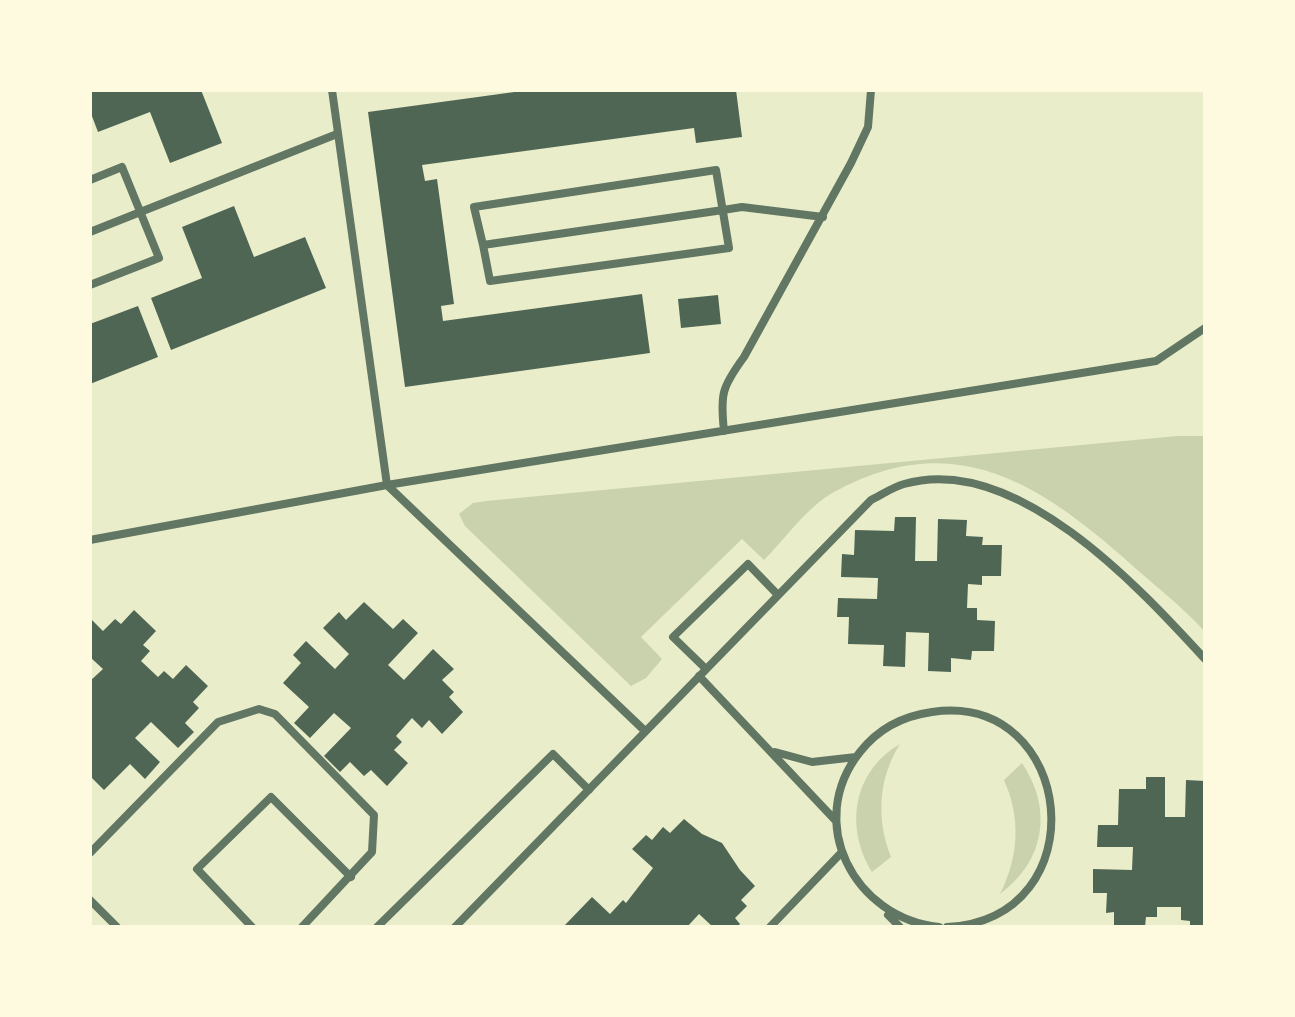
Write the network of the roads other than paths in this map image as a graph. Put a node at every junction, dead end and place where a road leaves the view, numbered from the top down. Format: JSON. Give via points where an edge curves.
{"nodes":[{"id":1,"x":332,"y":90,"type":"edge"},
{"id":2,"x":871,"y":90,"type":"edge"},
{"id":3,"x":337,"y":134,"type":"junction"},
{"id":4,"x":90,"y":180,"type":"edge"},
{"id":5,"x":723,"y":210,"type":"junction"},
{"id":6,"x":140,"y":213,"type":"junction"},
{"id":7,"x":823,"y":217,"type":"junction"},
{"id":8,"x":90,"y":232,"type":"edge"},
{"id":9,"x":483,"y":245,"type":"junction"},
{"id":10,"x":90,"y":285,"type":"edge"},
{"id":11,"x":1205,"y":328,"type":"edge"},
{"id":12,"x":724,"y":431,"type":"junction"},
{"id":13,"x":387,"y":485,"type":"junction"},
{"id":14,"x":90,"y":540,"type":"edge"},
{"id":15,"x":778,"y":595,"type":"junction"},
{"id":16,"x":1205,"y":659,"type":"edge"},
{"id":17,"x":703,"y":672,"type":"junction"},
{"id":18,"x":645,"y":731,"type":"junction"},
{"id":19,"x":771,"y":750,"type":"junction"},
{"id":20,"x":856,"y":757,"type":"junction"},
{"id":21,"x":589,"y":790,"type":"junction"},
{"id":22,"x":836,"y":821,"type":"junction"},
{"id":23,"x":90,"y":853,"type":"edge"},
{"id":24,"x":841,"y":853,"type":"junction"},
{"id":25,"x":351,"y":877,"type":"junction"},
{"id":26,"x":90,"y":900,"type":"edge"},
{"id":27,"x":879,"y":906,"type":"junction"},
{"id":28,"x":117,"y":927,"type":"edge"},
{"id":29,"x":252,"y":927,"type":"edge"},
{"id":30,"x":302,"y":927,"type":"edge"},
{"id":31,"x":377,"y":927,"type":"edge"},
{"id":32,"x":455,"y":927,"type":"edge"},
{"id":33,"x":770,"y":927,"type":"edge"},
{"id":34,"x":900,"y":927,"type":"edge"},
{"id":35,"x":939,"y":927,"type":"edge"},
{"id":36,"x":947,"y":927,"type":"edge"}],
"edges":[{"from":1,"to":3,"type":"street"},
{"from":2,"to":7,"type":"street","via":[[868,127]]},
{"from":3,"to":6,"type":"street"},
{"from":3,"to":13,"type":"street"},
{"from":4,"to":6,"type":"street","via":[[122,167]]},
{"from":5,"to":7,"type":"street","via":[[742,207]]},
{"from":5,"to":9,"type":"street"},
{"from":5,"to":9,"type":"street","via":[[729,248],[490,281]]},
{"from":5,"to":9,"type":"street","via":[[716,170],[474,207]]},
{"from":6,"to":8,"type":"street"},
{"from":6,"to":10,"type":"street","via":[[159,258]]},
{"from":7,"to":12,"type":"street","via":[[726,382],[720,398]]},
{"from":11,"to":12,"type":"street","via":[[1156,361]]},
{"from":12,"to":13,"type":"street"},
{"from":13,"to":14,"type":"street"},
{"from":13,"to":18,"type":"street"},
{"from":15,"to":16,"type":"street","via":[[871,500],[903,484],[943,479],[988,486],[1076,536]]},
{"from":15,"to":17,"type":"street"},
{"from":15,"to":17,"type":"street","via":[[748,564],[673,637]]},
{"from":17,"to":18,"type":"street"},
{"from":17,"to":19,"type":"street"},
{"from":18,"to":21,"type":"street"},
{"from":19,"to":20,"type":"street","via":[[812,762]]},
{"from":19,"to":22,"type":"street"},
{"from":20,"to":22,"type":"street","via":[[841,787]]},
{"from":20,"to":36,"type":"street","via":[[900,721],[956,711],[1003,727],[1038,762],[1053,809],[1051,842],[1039,873],[1005,909],[975,923]]},
{"from":21,"to":31,"type":"street","via":[[553,754]]},
{"from":21,"to":32,"type":"street"},
{"from":22,"to":24,"type":"street"},
{"from":23,"to":25,"type":"street","via":[[218,722],[259,709],[275,714],[374,815],[372,852]]},
{"from":24,"to":27,"type":"street","via":[[857,883]]},
{"from":24,"to":33,"type":"street"},
{"from":25,"to":29,"type":"street","via":[[271,797],[197,869]]},
{"from":25,"to":30,"type":"street"},
{"from":26,"to":28,"type":"street"},
{"from":27,"to":34,"type":"street"},
{"from":27,"to":35,"type":"street","via":[[909,921]]}]}
